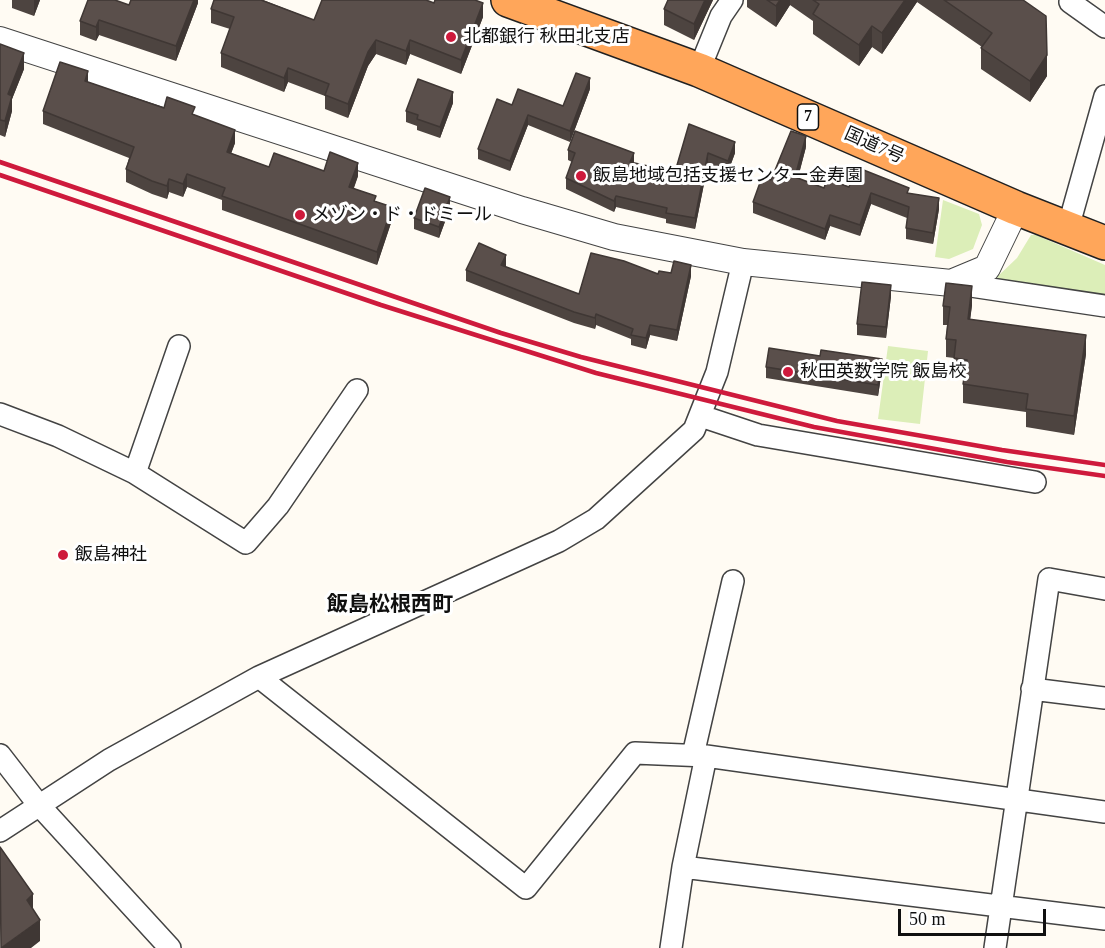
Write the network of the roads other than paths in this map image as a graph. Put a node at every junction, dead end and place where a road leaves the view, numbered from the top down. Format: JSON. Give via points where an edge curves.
{"nodes":[{"id":1,"x":508,"y":0,"type":"edge"},
{"id":2,"x":732,"y":0,"type":"edge"},
{"id":3,"x":1071,"y":0,"type":"edge"},
{"id":4,"x":1105,"y":27,"type":"edge"},
{"id":5,"x":0,"y":40,"type":"edge"},
{"id":6,"x":699,"y":70,"type":"junction"},
{"id":7,"x":1105,"y":96,"type":"edge"},
{"id":8,"x":1016,"y":208,"type":"junction"},
{"id":9,"x":1068,"y":228,"type":"junction"},
{"id":10,"x":1105,"y":243,"type":"edge"},
{"id":11,"x":743,"y":262,"type":"junction"},
{"id":12,"x":951,"y":283,"type":"junction"},
{"id":13,"x":1105,"y":306,"type":"edge"},
{"id":14,"x":179,"y":346,"type":"dead end"},
{"id":15,"x":357,"y":390,"type":"dead end"},
{"id":16,"x":0,"y":414,"type":"edge"},
{"id":17,"x":701,"y":416,"type":"junction"},
{"id":18,"x":135,"y":473,"type":"junction"},
{"id":19,"x":1035,"y":482,"type":"dead end"},
{"id":20,"x":733,"y":581,"type":"dead end"},
{"id":21,"x":1105,"y":589,"type":"edge"},
{"id":22,"x":259,"y":677,"type":"junction"},
{"id":23,"x":1032,"y":689,"type":"junction"},
{"id":24,"x":1105,"y":698,"type":"edge"},
{"id":25,"x":0,"y":755,"type":"edge"},
{"id":26,"x":699,"y":756,"type":"junction"},
{"id":27,"x":1015,"y":799,"type":"junction"},
{"id":28,"x":38,"y":804,"type":"junction"},
{"id":29,"x":1105,"y":812,"type":"edge"},
{"id":30,"x":0,"y":831,"type":"edge"},
{"id":31,"x":683,"y":867,"type":"junction"},
{"id":32,"x":1000,"y":906,"type":"junction"},
{"id":33,"x":1105,"y":919,"type":"edge"},
{"id":34,"x":170,"y":948,"type":"edge"},
{"id":35,"x":671,"y":948,"type":"edge"},
{"id":36,"x":994,"y":948,"type":"edge"}],
"edges":[{"from":1,"to":6,"type":"highway","name":"国道7号","number":"7"},
{"from":2,"to":6,"type":"street","via":[[721,16]]},
{"from":3,"to":4,"type":"street"},
{"from":5,"to":11,"type":"street","via":[[522,210],[614,237]]},
{"from":6,"to":8,"type":"highway","name":"国道7号","number":"7"},
{"from":7,"to":9,"type":"street"},
{"from":8,"to":9,"type":"highway","name":"国道7号","number":"7"},
{"from":8,"to":12,"type":"street","via":[[987,268]]},
{"from":9,"to":10,"type":"highway","name":"国道7号","number":"7"},
{"from":11,"to":12,"type":"street"},
{"from":11,"to":17,"type":"street","via":[[717,372]]},
{"from":12,"to":13,"type":"street"},
{"from":14,"to":18,"type":"street"},
{"from":15,"to":18,"type":"street","via":[[278,506],[246,543]]},
{"from":16,"to":18,"type":"street","via":[[58,436]]},
{"from":17,"to":19,"type":"street","via":[[758,435]]},
{"from":17,"to":22,"type":"street","via":[[694,430],[596,519],[559,541]]},
{"from":20,"to":26,"type":"street"},
{"from":21,"to":23,"type":"street","via":[[1049,579]]},
{"from":22,"to":26,"type":"street","via":[[526,888],[635,753]]},
{"from":22,"to":28,"type":"street"},
{"from":23,"to":24,"type":"street"},
{"from":23,"to":27,"type":"street"},
{"from":25,"to":28,"type":"street"},
{"from":26,"to":27,"type":"street"},
{"from":26,"to":31,"type":"street"},
{"from":27,"to":29,"type":"street"},
{"from":27,"to":32,"type":"street"},
{"from":28,"to":30,"type":"street"},
{"from":28,"to":34,"type":"street"},
{"from":31,"to":32,"type":"street"},
{"from":31,"to":35,"type":"street"},
{"from":32,"to":33,"type":"street"},
{"from":32,"to":36,"type":"street"}]}
